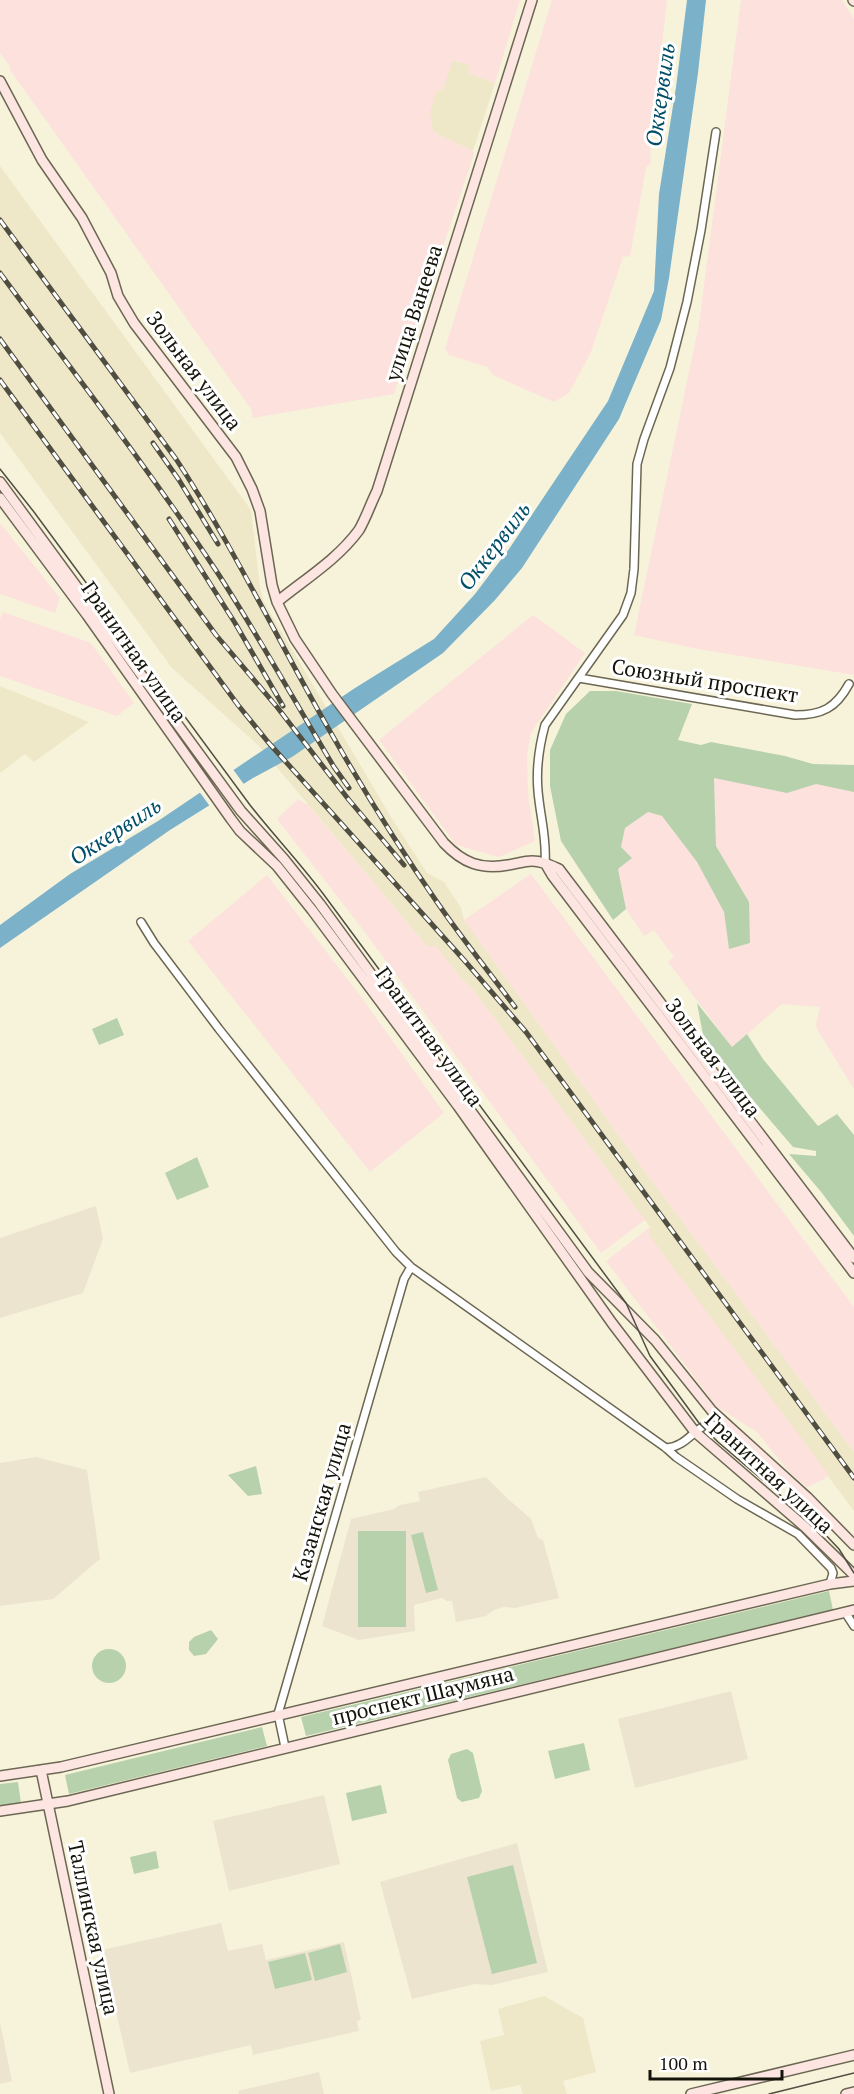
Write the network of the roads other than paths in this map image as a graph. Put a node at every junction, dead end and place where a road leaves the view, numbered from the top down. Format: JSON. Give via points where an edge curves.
{"nodes":[{"id":1,"x":532,"y":0,"type":"edge"},
{"id":2,"x":0,"y":81,"type":"edge"},
{"id":3,"x":716,"y":132,"type":"dead end"},
{"id":4,"x":0,"y":482,"type":"edge"},
{"id":5,"x":0,"y":498,"type":"edge"},
{"id":6,"x":277,"y":602,"type":"junction"},
{"id":7,"x":579,"y":678,"type":"junction"},
{"id":8,"x":849,"y":684,"type":"dead end"},
{"id":9,"x":545,"y":863,"type":"junction"},
{"id":10,"x":141,"y":922,"type":"dead end"},
{"id":11,"x":854,"y":1258,"type":"edge"},
{"id":12,"x":411,"y":1267,"type":"junction"},
{"id":13,"x":854,"y":1273,"type":"edge"},
{"id":14,"x":695,"y":1432,"type":"junction"},
{"id":15,"x":739,"y":1437,"type":"junction"},
{"id":16,"x":666,"y":1448,"type":"junction"},
{"id":17,"x":801,"y":1531,"type":"junction"},
{"id":18,"x":854,"y":1545,"type":"edge"},
{"id":19,"x":854,"y":1575,"type":"edge"},
{"id":20,"x":854,"y":1581,"type":"edge"},
{"id":21,"x":830,"y":1584,"type":"junction"},
{"id":22,"x":850,"y":1611,"type":"edge"},
{"id":23,"x":854,"y":1626,"type":"edge"},
{"id":24,"x":278,"y":1714,"type":"junction"},
{"id":25,"x":285,"y":1747,"type":"junction"},
{"id":26,"x":40,"y":1770,"type":"junction"},
{"id":27,"x":0,"y":1776,"type":"edge"},
{"id":28,"x":48,"y":1804,"type":"junction"},
{"id":29,"x":0,"y":1811,"type":"edge"},
{"id":30,"x":854,"y":2055,"type":"edge"},
{"id":31,"x":854,"y":2092,"type":"edge"},
{"id":32,"x":109,"y":2094,"type":"edge"},
{"id":33,"x":691,"y":2094,"type":"edge"},
{"id":34,"x":846,"y":2094,"type":"edge"}],
"edges":[{"from":1,"to":6,"type":"street","name":"улица Ванеева","via":[[376,491],[360,527],[347,544]]},
{"from":2,"to":6,"type":"street","name":"Зольная улица","via":[[42,160],[82,218],[134,323],[237,457],[260,511]]},
{"from":3,"to":7,"type":"street","via":[[687,302],[637,464],[631,593],[623,615]]},
{"from":4,"to":15,"type":"street","name":"Гранитная улица","via":[[202,759],[320,904],[588,1272]]},
{"from":5,"to":14,"type":"street","name":"Гранитная улица","via":[[231,819],[312,909]]},
{"from":6,"to":9,"type":"street","name":"Зольная улица","via":[[295,639],[332,694],[454,854],[485,867]]},
{"from":7,"to":8,"type":"street","name":"Союзный проспект","via":[[795,715],[828,709],[837,703]]},
{"from":7,"to":9,"type":"street","via":[[545,725],[539,748],[538,794]]},
{"from":9,"to":11,"type":"street","name":"Зольная улица","via":[[559,869]]},
{"from":9,"to":13,"type":"street","name":"Зольная улица"},
{"from":10,"to":12,"type":"street","name":"Гранитная улица","via":[[219,1029]]},
{"from":12,"to":16,"type":"street","name":"Гранитная улица"},
{"from":12,"to":24,"type":"street","name":"Казанская улица","via":[[404,1279]]},
{"from":14,"to":15,"type":"street","via":[[702,1426],[714,1425]]},
{"from":14,"to":16,"type":"street","via":[[680,1445]]},
{"from":14,"to":17,"type":"street","name":"Гранитная улица"},
{"from":15,"to":18,"type":"street","name":"Гранитная улица"},
{"from":16,"to":17,"type":"street","name":"Гранитная улица","via":[[737,1499]]},
{"from":17,"to":19,"type":"street","name":"Гранитная улица"},
{"from":17,"to":21,"type":"street","name":"Гранитная улица","via":[[831,1568]]},
{"from":20,"to":21,"type":"street","name":"проспект Шаумяна"},
{"from":21,"to":24,"type":"street","name":"проспект Шаумяна"},
{"from":22,"to":23,"type":"street"},
{"from":22,"to":25,"type":"street","name":"проспект Шаумяна"},
{"from":24,"to":25,"type":"street","name":"Казанская улица"},
{"from":24,"to":26,"type":"street","name":"проспект Шаумяна"},
{"from":25,"to":28,"type":"street","name":"проспект Шаумяна"},
{"from":26,"to":27,"type":"street","name":"проспект Шаумяна"},
{"from":26,"to":28,"type":"street","name":"Таллинская улица"},
{"from":28,"to":29,"type":"street","name":"проспект Шаумяна"},
{"from":28,"to":32,"type":"street","name":"Таллинская улица"},
{"from":30,"to":33,"type":"street"},
{"from":31,"to":34,"type":"street"}]}
